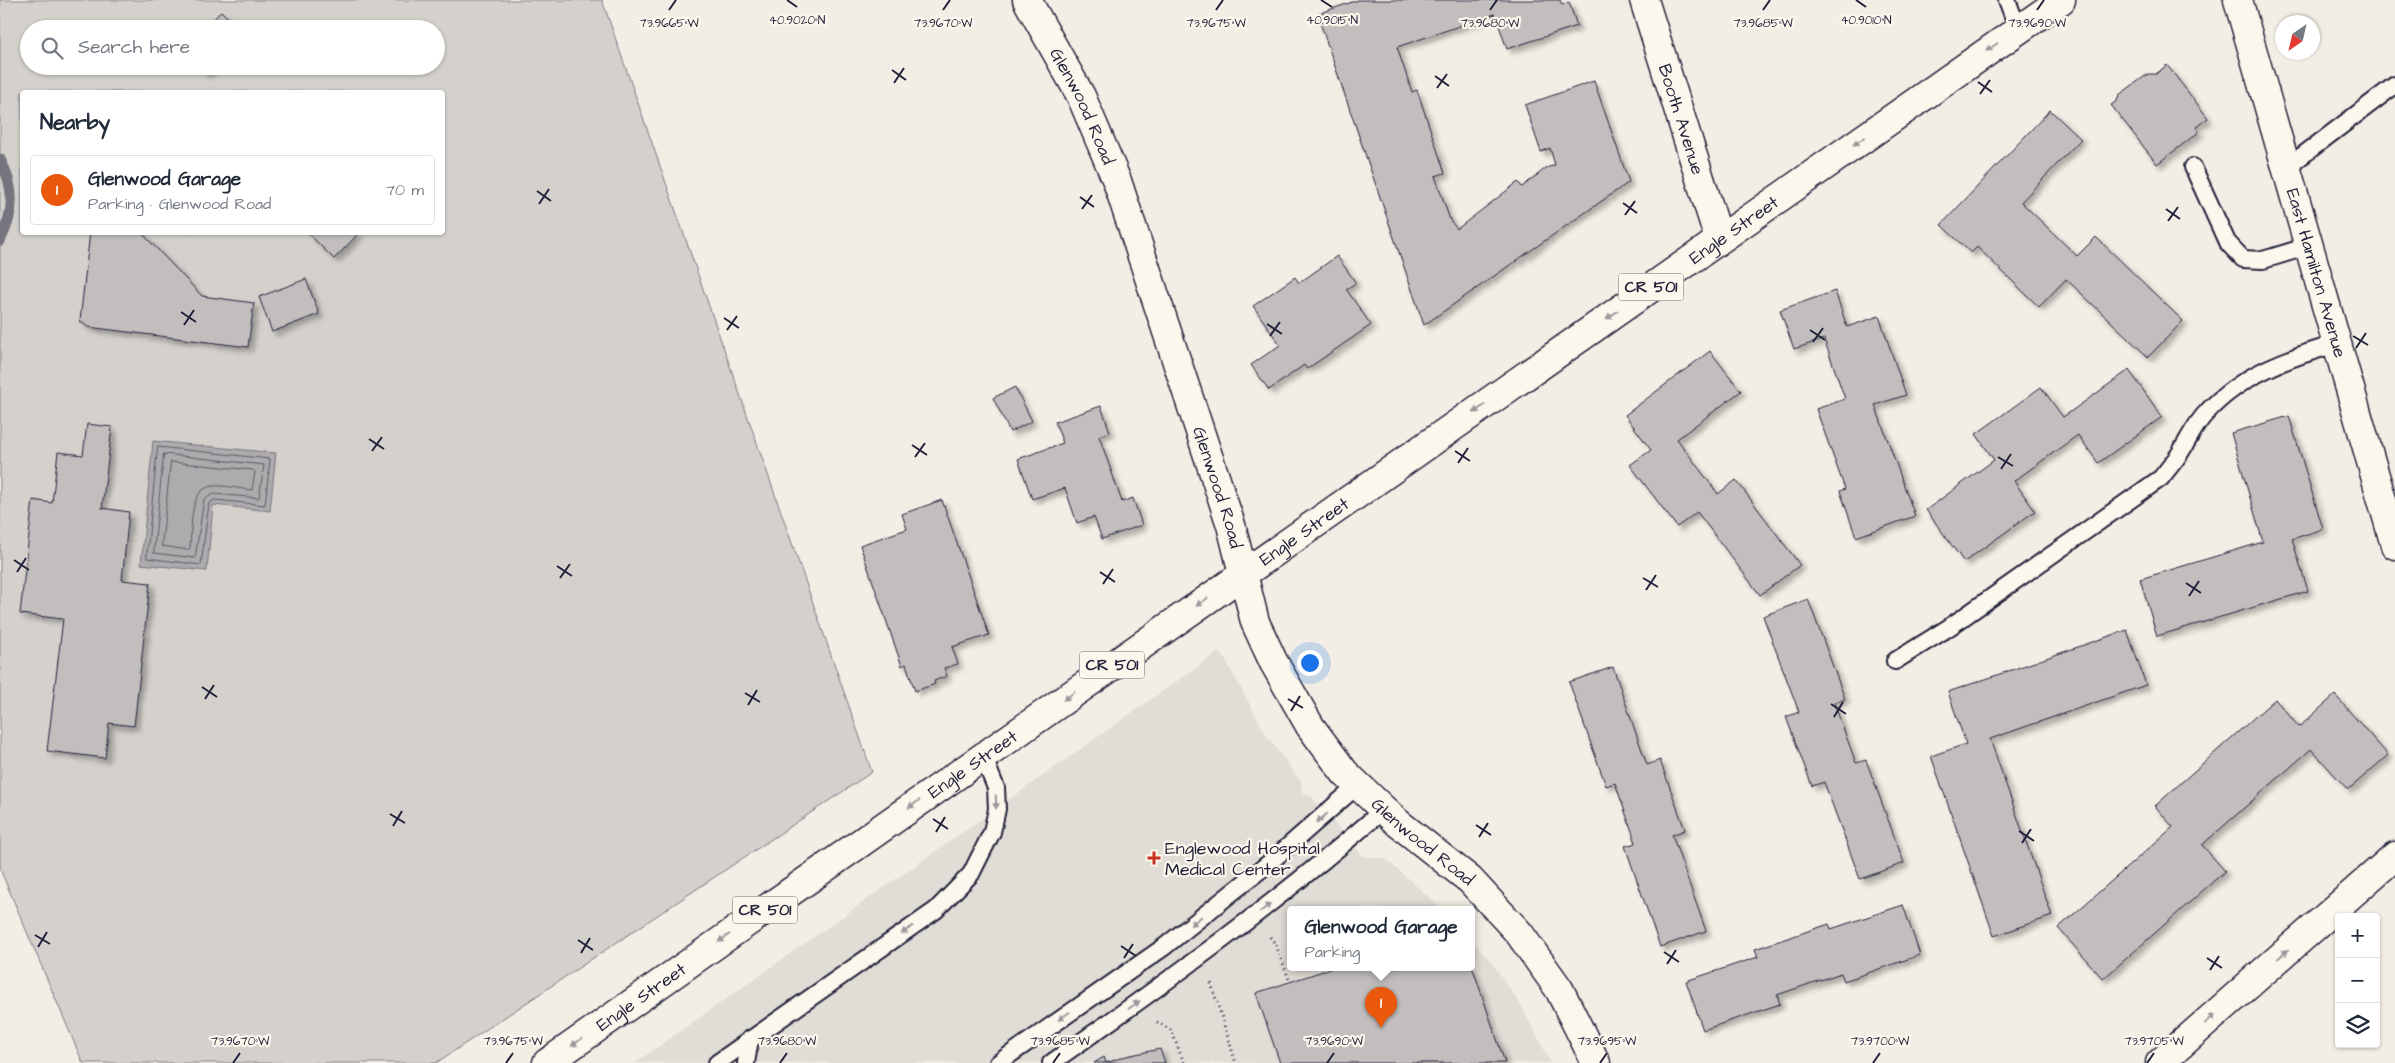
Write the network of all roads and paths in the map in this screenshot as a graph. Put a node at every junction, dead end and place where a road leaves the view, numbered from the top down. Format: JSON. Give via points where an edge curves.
{"nodes":[{"id":1,"x":1027,"y":0,"type":"edge"},
{"id":2,"x":1644,"y":0,"type":"edge"},
{"id":3,"x":2007,"y":0,"type":"edge"},
{"id":4,"x":2061,"y":0,"type":"edge"},
{"id":5,"x":2238,"y":0,"type":"edge"},
{"id":6,"x":2018,"y":29,"type":"junction"},
{"id":7,"x":2395,"y":85,"type":"edge"},
{"id":8,"x":2193,"y":167,"type":"dead end"},
{"id":9,"x":2286,"y":168,"type":"junction"},
{"id":10,"x":1719,"y":239,"type":"junction"},
{"id":11,"x":2309,"y":246,"type":"junction"},
{"id":12,"x":2337,"y":344,"type":"junction"},
{"id":13,"x":2395,"y":545,"type":"edge"},
{"id":14,"x":1242,"y":574,"type":"junction"},
{"id":15,"x":1894,"y":661,"type":"dead end"},
{"id":16,"x":983,"y":756,"type":"junction"},
{"id":17,"x":1358,"y":786,"type":"junction"},
{"id":18,"x":1383,"y":810,"type":"junction"},
{"id":19,"x":2395,"y":856,"type":"edge"},
{"id":20,"x":1265,"y":934,"type":"dead end"},
{"id":21,"x":1212,"y":977,"type":"dead end"},
{"id":22,"x":1290,"y":982,"type":"dead end"},
{"id":23,"x":1153,"y":1021,"type":"dead end"},
{"id":24,"x":750,"y":1039,"type":"junction"},
{"id":25,"x":547,"y":1063,"type":"edge"},
{"id":26,"x":717,"y":1063,"type":"edge"},
{"id":27,"x":746,"y":1063,"type":"edge"},
{"id":28,"x":998,"y":1063,"type":"edge"},
{"id":29,"x":1051,"y":1063,"type":"edge"},
{"id":30,"x":1184,"y":1063,"type":"edge"},
{"id":31,"x":1236,"y":1063,"type":"edge"},
{"id":32,"x":1596,"y":1063,"type":"edge"},
{"id":33,"x":2160,"y":1063,"type":"edge"}],
"edges":[{"from":1,"to":14,"type":"main road","name":"Glenwood Road","via":[[1080,96],[1117,180],[1231,525]]},
{"from":2,"to":10,"type":"main road","name":"Booth Avenue"},
{"from":3,"to":6,"type":"lane"},
{"from":4,"to":6,"type":"main road","name":"Engle Street","number":"CR 501"},
{"from":5,"to":9,"type":"main road","name":"East Hamilton Avenue"},
{"from":6,"to":10,"type":"main road","name":"Engle Street","number":"CR 501","one_way":true},
{"from":7,"to":9,"type":"lane"},
{"from":8,"to":11,"type":"lane","via":[[2227,242],[2243,259],[2262,260]]},
{"from":9,"to":11,"type":"main road","name":"East Hamilton Avenue"},
{"from":10,"to":14,"type":"main road","name":"Engle Street","number":"CR 501","one_way":true},
{"from":11,"to":12,"type":"main road","name":"East Hamilton Avenue"},
{"from":12,"to":13,"type":"main road","name":"East Hamilton Avenue"},
{"from":12,"to":15,"type":"lane","via":[[2297,355],[2227,393],[2191,431],[2161,478],[1948,628]]},
{"from":14,"to":16,"type":"main road","name":"Engle Street","number":"CR 501","one_way":true},
{"from":14,"to":17,"type":"main road","name":"Glenwood Road","via":[[1261,637],[1290,692],[1320,742]]},
{"from":16,"to":24,"type":"lane","one_way":true,"via":[[996,788],[997,809],[992,832],[971,874],[936,910]]},
{"from":16,"to":25,"type":"main road","name":"Engle Street","number":"CR 501","one_way":true},
{"from":17,"to":18,"type":"main road","name":"Glenwood Road"},
{"from":17,"to":28,"type":"lane","one_way":true,"via":[[1269,863],[1164,946]]},
{"from":29,"to":18,"type":"lane","one_way":true,"via":[[1175,977],[1305,877]]},
{"from":18,"to":32,"type":"main road","name":"Glenwood Road","via":[[1470,880],[1519,933],[1559,989]]},
{"from":33,"to":19,"type":"main road","one_way":true},
{"from":20,"to":22,"type":"path","via":[[1274,940]]},
{"from":21,"to":31,"type":"path","via":[[1212,990]]},
{"from":23,"to":30,"type":"path","via":[[1171,1030]]},
{"from":24,"to":26,"type":"lane"},
{"from":24,"to":27,"type":"lane"}]}
